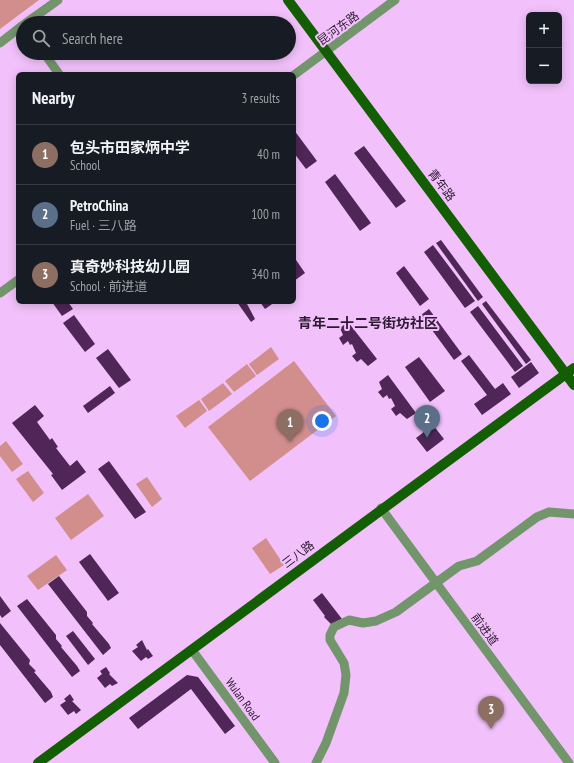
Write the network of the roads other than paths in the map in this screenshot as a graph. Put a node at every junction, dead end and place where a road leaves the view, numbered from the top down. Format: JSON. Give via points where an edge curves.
{"nodes":[{"id":1,"x":58,"y":0,"type":"edge"},
{"id":2,"x":288,"y":0,"type":"edge"},
{"id":3,"x":396,"y":0,"type":"edge"},
{"id":4,"x":36,"y":16,"type":"edge"},
{"id":5,"x":16,"y":30,"type":"edge"},
{"id":6,"x":0,"y":43,"type":"edge"},
{"id":7,"x":326,"y":51,"type":"junction"},
{"id":8,"x":49,"y":60,"type":"edge"},
{"id":9,"x":58,"y":72,"type":"edge"},
{"id":10,"x":296,"y":74,"type":"edge"},
{"id":11,"x":16,"y":281,"type":"edge"},
{"id":12,"x":0,"y":293,"type":"edge"},
{"id":13,"x":570,"y":371,"type":"edge"},
{"id":14,"x":574,"y":385,"type":"edge"},
{"id":15,"x":381,"y":508,"type":"junction"},
{"id":16,"x":574,"y":514,"type":"edge"},
{"id":17,"x":437,"y":584,"type":"junction"},
{"id":18,"x":192,"y":650,"type":"junction"},
{"id":19,"x":38,"y":763,"type":"edge"},
{"id":20,"x":275,"y":763,"type":"edge"},
{"id":21,"x":316,"y":763,"type":"edge"},
{"id":22,"x":569,"y":763,"type":"edge"}],
"edges":[{"from":1,"to":4,"type":"street"},
{"from":2,"to":7,"type":"main road","name":"青年路"},
{"from":3,"to":7,"type":"street","name":"昆河东路"},
{"from":5,"to":6,"type":"street"},
{"from":7,"to":10,"type":"street","name":"昆河东路"},
{"from":7,"to":13,"type":"main road","name":"青年路"},
{"from":8,"to":9,"type":"street"},
{"from":11,"to":12,"type":"street"},
{"from":13,"to":14,"type":"main road","name":"青年路"},
{"from":13,"to":15,"type":"main road","name":"三八路"},
{"from":15,"to":17,"type":"street","name":"前进道"},
{"from":15,"to":18,"type":"main road","name":"三八路"},
{"from":16,"to":17,"type":"street","via":[[549,512],[537,517],[477,561],[459,566]]},
{"from":17,"to":21,"type":"street","via":[[396,612],[376,621],[363,623],[348,620],[334,628],[330,640],[344,662],[344,693]]},
{"from":17,"to":22,"type":"street","name":"前进道"},
{"from":18,"to":19,"type":"main road","name":"三八路"},
{"from":18,"to":20,"type":"street","name":"Wulan Road"}]}
